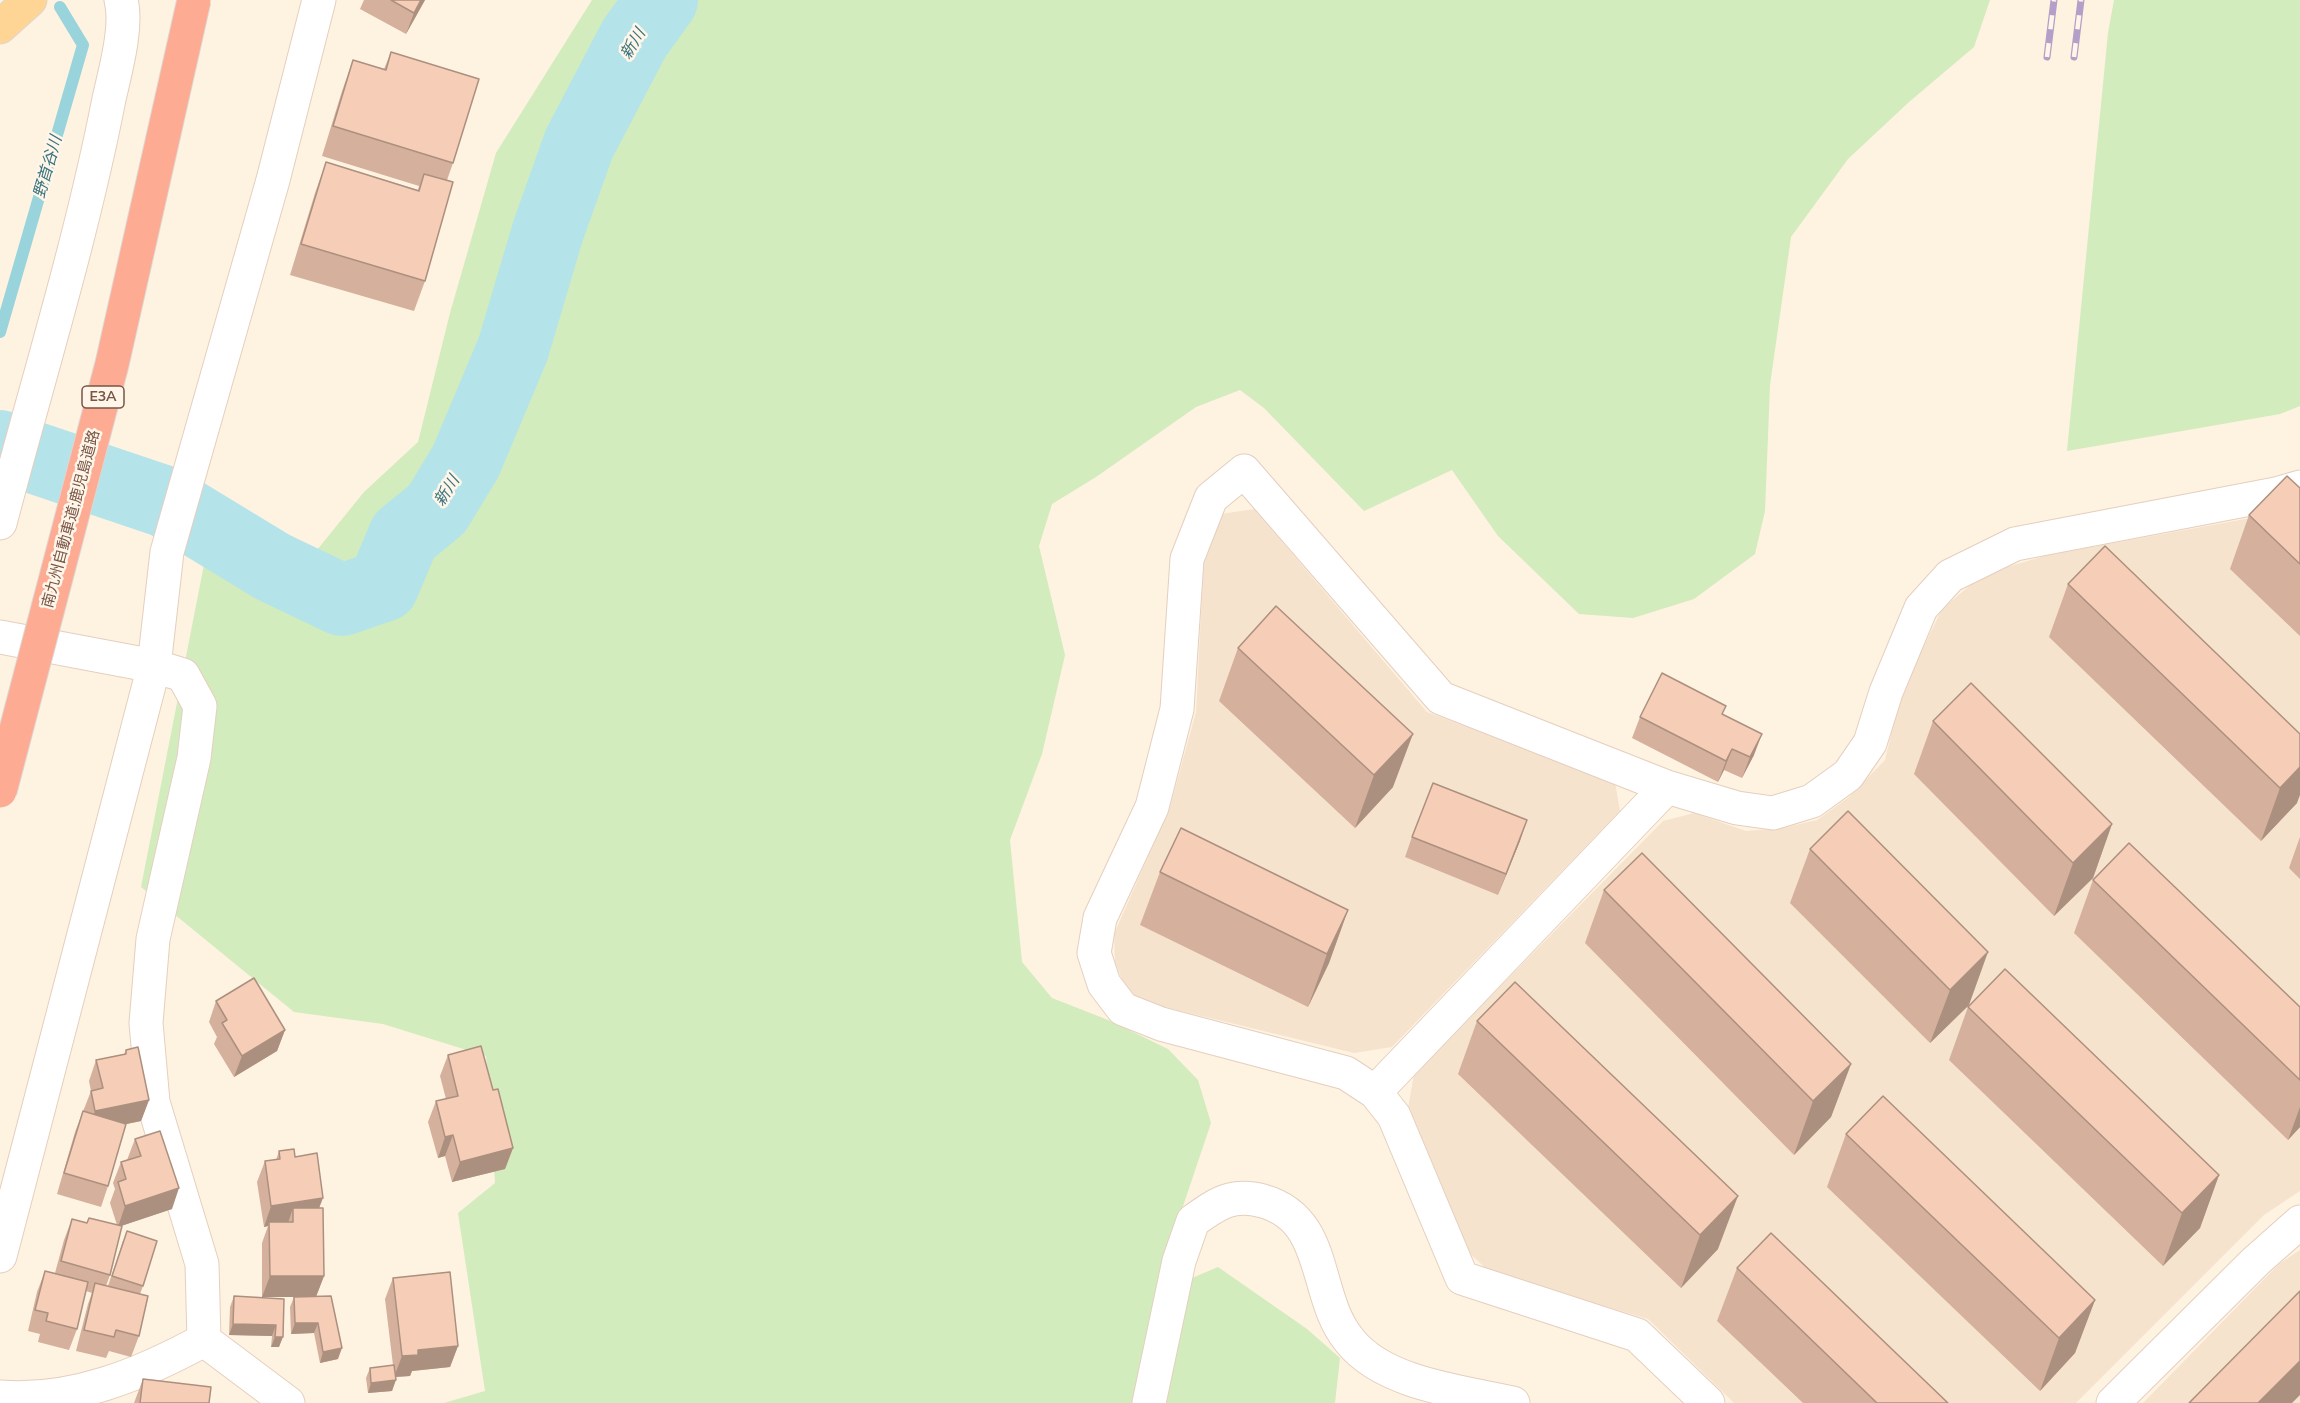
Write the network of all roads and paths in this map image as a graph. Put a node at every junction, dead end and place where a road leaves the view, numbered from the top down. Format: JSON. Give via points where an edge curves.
{"nodes":[{"id":1,"x":30,"y":0,"type":"edge"},
{"id":2,"x":121,"y":0,"type":"edge"},
{"id":3,"x":194,"y":0,"type":"edge"},
{"id":4,"x":319,"y":0,"type":"edge"},
{"id":5,"x":0,"y":27,"type":"edge"},
{"id":6,"x":2300,"y":487,"type":"edge"},
{"id":7,"x":0,"y":523,"type":"edge"},
{"id":8,"x":0,"y":637,"type":"edge"},
{"id":9,"x":154,"y":666,"type":"junction"},
{"id":10,"x":1667,"y":786,"type":"junction"},
{"id":11,"x":0,"y":791,"type":"edge"},
{"id":12,"x":1375,"y":1092,"type":"junction"},
{"id":13,"x":2300,"y":1222,"type":"edge"},
{"id":14,"x":0,"y":1256,"type":"edge"},
{"id":15,"x":204,"y":1340,"type":"junction"},
{"id":16,"x":0,"y":1397,"type":"edge"},
{"id":17,"x":288,"y":1403,"type":"edge"},
{"id":18,"x":1149,"y":1403,"type":"edge"},
{"id":19,"x":1513,"y":1403,"type":"edge"},
{"id":20,"x":1708,"y":1403,"type":"edge"},
{"id":21,"x":2113,"y":1403,"type":"edge"}],
"edges":[{"from":1,"to":5,"type":"main road"},
{"from":2,"to":7,"type":"street","via":[[124,10],[117,62],[99,150]]},
{"from":3,"to":11,"type":"highway","name":"南九州自動車道;鹿児島道路","number":"E3A","bridge":true,"via":[[112,364]]},
{"from":4,"to":9,"type":"street","via":[[273,180],[167,552]]},
{"from":6,"to":10,"type":"street","via":[[2015,543],[1950,576],[1921,608],[1886,692],[1870,743],[1848,775],[1812,801],[1773,813],[1737,808]]},
{"from":8,"to":9,"type":"street"},
{"from":9,"to":14,"type":"street"},
{"from":9,"to":15,"type":"street","via":[[183,675],[200,706],[194,758],[153,939],[146,1023],[153,1102],[202,1264]]},
{"from":10,"to":12,"type":"street"},
{"from":10,"to":12,"type":"street","via":[[1441,698],[1244,471],[1211,498],[1187,559],[1177,709],[1152,807],[1100,918],[1094,953],[1104,984],[1123,1009],[1161,1024],[1346,1073]]},
{"from":12,"to":20,"type":"street","via":[[1394,1116],[1462,1278],[1637,1335]]},
{"from":13,"to":21,"type":"street"},
{"from":15,"to":16,"type":"street","via":[[159,1365],[70,1394]]},
{"from":15,"to":17,"type":"street"},
{"from":18,"to":19,"type":"street","via":[[1179,1261],[1193,1221],[1212,1207],[1241,1197],[1275,1204],[1300,1221],[1332,1310],[1350,1341],[1371,1359],[1407,1378]]}]}
